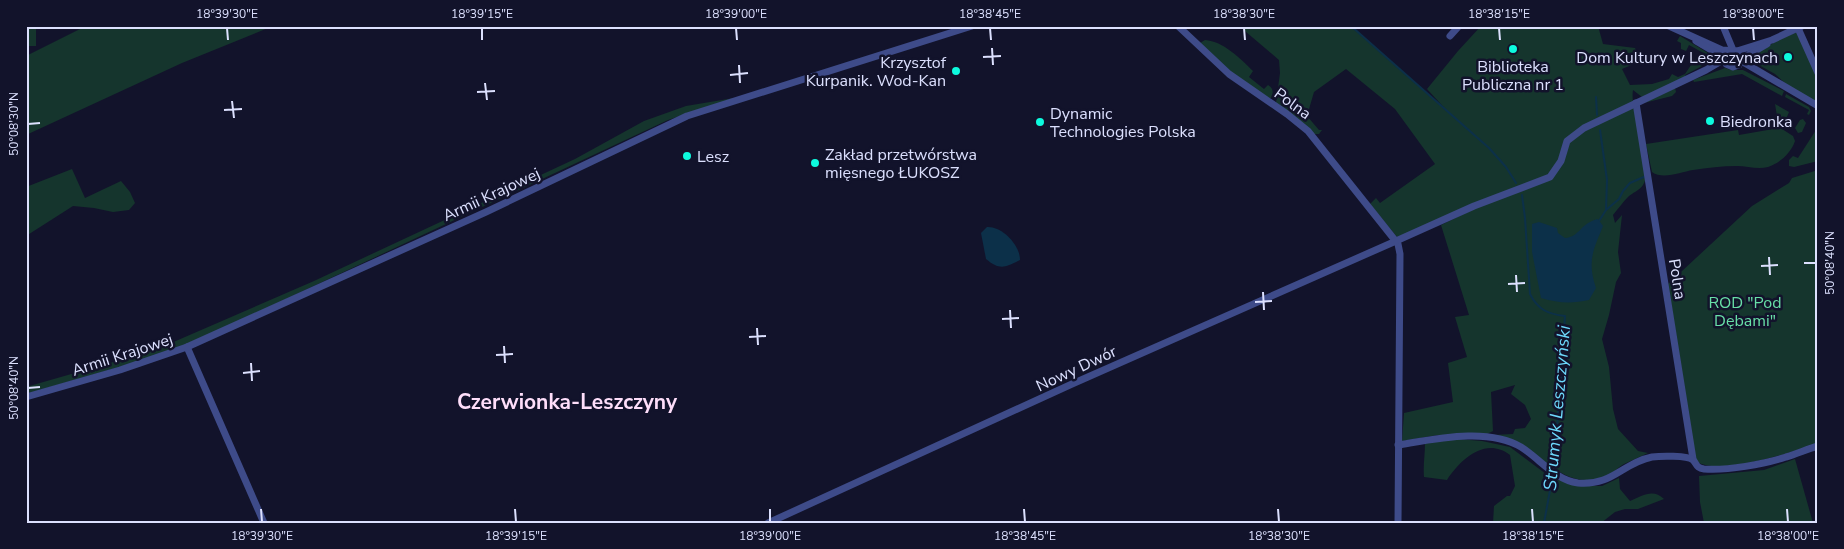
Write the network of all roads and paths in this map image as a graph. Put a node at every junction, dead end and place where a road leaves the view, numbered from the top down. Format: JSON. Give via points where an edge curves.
{"nodes":[{"id":1,"x":972,"y":26,"type":"edge"},
{"id":2,"x":1178,"y":26,"type":"edge"},
{"id":3,"x":1459,"y":26,"type":"edge"},
{"id":4,"x":1669,"y":26,"type":"edge"},
{"id":5,"x":1723,"y":26,"type":"edge"},
{"id":6,"x":1799,"y":27,"type":"edge"},
{"id":7,"x":1681,"y":32,"type":"junction"},
{"id":8,"x":1450,"y":36,"type":"dead end"},
{"id":9,"x":1772,"y":40,"type":"junction"},
{"id":10,"x":1755,"y":51,"type":"junction"},
{"id":11,"x":1715,"y":52,"type":"junction"},
{"id":12,"x":1728,"y":55,"type":"junction"},
{"id":13,"x":1741,"y":59,"type":"junction"},
{"id":14,"x":1715,"y":64,"type":"junction"},
{"id":15,"x":1737,"y":66,"type":"junction"},
{"id":16,"x":1755,"y":69,"type":"junction"},
{"id":17,"x":1706,"y":70,"type":"junction"},
{"id":18,"x":1818,"y":73,"type":"edge"},
{"id":19,"x":1766,"y":76,"type":"junction"},
{"id":20,"x":1636,"y":103,"type":"junction"},
{"id":21,"x":1818,"y":106,"type":"edge"},
{"id":22,"x":1396,"y":241,"type":"junction"},
{"id":23,"x":187,"y":347,"type":"junction"},
{"id":24,"x":26,"y":397,"type":"edge"},
{"id":25,"x":1398,"y":445,"type":"junction"},
{"id":26,"x":1818,"y":446,"type":"edge"},
{"id":27,"x":1693,"y":460,"type":"junction"},
{"id":28,"x":264,"y":523,"type":"edge"},
{"id":29,"x":768,"y":523,"type":"edge"},
{"id":30,"x":1398,"y":523,"type":"edge"}],
"edges":[{"from":1,"to":23,"type":"street","name":"Armii Krajowej","via":[[687,116],[486,212]]},
{"from":2,"to":22,"type":"street","name":"Polna","via":[[1229,74],[1308,131]]},
{"from":3,"to":8,"type":"street"},
{"from":4,"to":7,"type":"street"},
{"from":5,"to":12,"type":"street"},
{"from":6,"to":9,"type":"street"},
{"from":6,"to":18,"type":"street"},
{"from":7,"to":11,"type":"street"},
{"from":7,"to":12,"type":"street"},
{"from":9,"to":10,"type":"street"},
{"from":9,"to":12,"type":"street"},
{"from":10,"to":13,"type":"street"},
{"from":10,"to":16,"type":"street","via":[[1752,59]]},
{"from":11,"to":12,"type":"street"},
{"from":11,"to":14,"type":"street"},
{"from":12,"to":13,"type":"street"},
{"from":12,"to":14,"type":"street"},
{"from":12,"to":15,"type":"street","via":[[1730,67]]},
{"from":12,"to":17,"type":"street"},
{"from":13,"to":15,"type":"street"},
{"from":13,"to":16,"type":"street"},
{"from":14,"to":17,"type":"street"},
{"from":15,"to":19,"type":"street"},
{"from":16,"to":19,"type":"street"},
{"from":17,"to":20,"type":"street"},
{"from":19,"to":21,"type":"street"},
{"from":20,"to":22,"type":"street","via":[[1584,128],[1567,141],[1561,161],[1550,176]]},
{"from":20,"to":27,"type":"street","name":"Polna"},
{"from":22,"to":25,"type":"street","name":"Polna","via":[[1400,254]]},
{"from":22,"to":29,"type":"street","name":"Nowy Dwór"},
{"from":23,"to":24,"type":"street","name":"Armii Krajowej"},
{"from":23,"to":28,"type":"street"},
{"from":25,"to":27,"type":"street","via":[[1438,438],[1497,439],[1519,446],[1554,473],[1576,482],[1608,480],[1630,465],[1650,457],[1672,456]]},
{"from":25,"to":30,"type":"street","name":"Polna"},
{"from":26,"to":27,"type":"street","via":[[1758,464],[1703,469]]}]}
